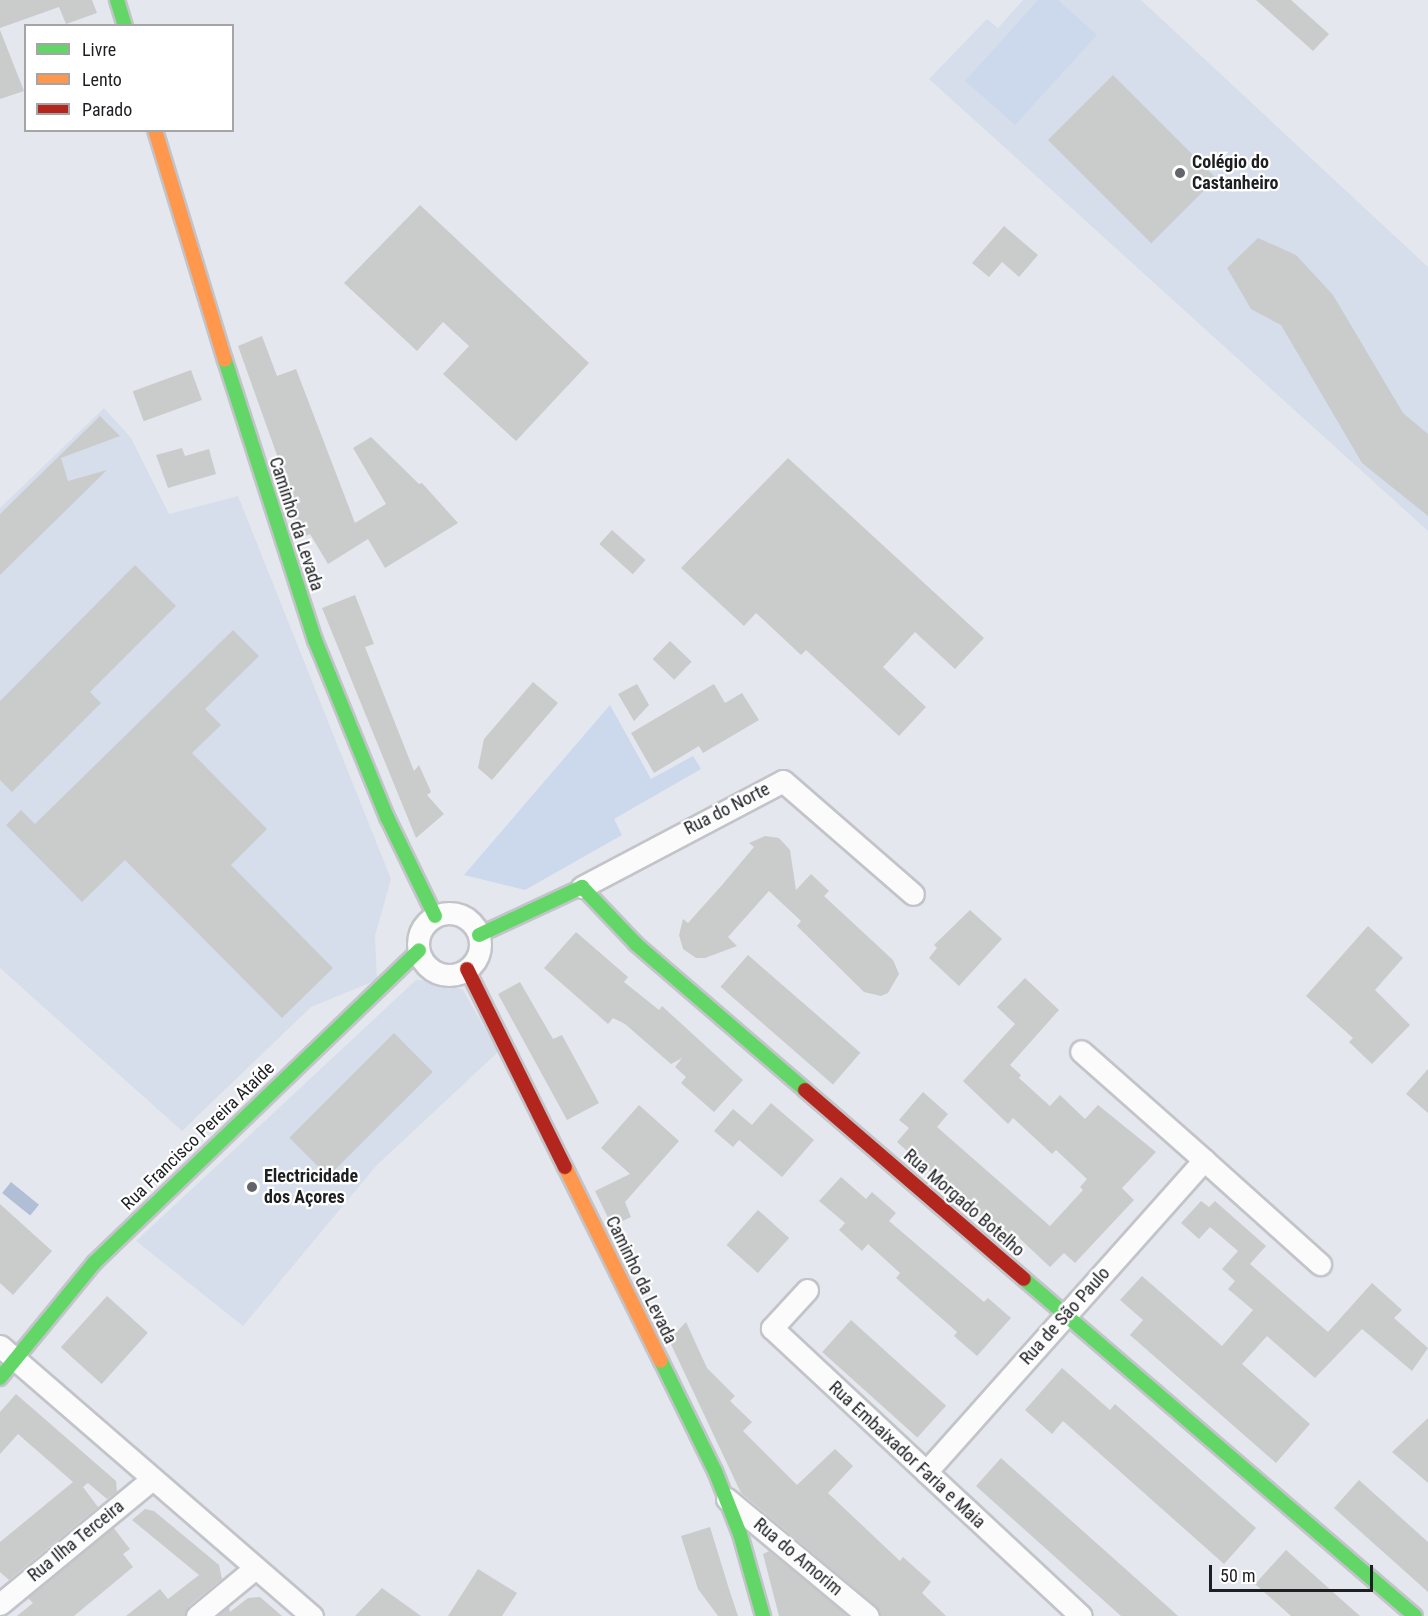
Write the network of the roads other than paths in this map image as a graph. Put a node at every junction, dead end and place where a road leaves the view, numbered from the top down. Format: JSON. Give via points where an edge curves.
{"nodes":[{"id":1,"x":117,"y":0,"type":"edge"},
{"id":2,"x":124,"y":24,"type":"edge"},
{"id":3,"x":156,"y":132,"type":"edge"},
{"id":4,"x":582,"y":887,"type":"junction"},
{"id":5,"x":914,"y":894,"type":"dead end"},
{"id":6,"x":435,"y":916,"type":"junction"},
{"id":7,"x":479,"y":935,"type":"junction"},
{"id":8,"x":419,"y":950,"type":"junction"},
{"id":9,"x":467,"y":969,"type":"junction"},
{"id":10,"x":1081,"y":1051,"type":"dead end"},
{"id":11,"x":1204,"y":1160,"type":"junction"},
{"id":12,"x":1320,"y":1264,"type":"dead end"},
{"id":13,"x":807,"y":1290,"type":"dead end"},
{"id":14,"x":1066,"y":1315,"type":"junction"},
{"id":15,"x":8,"y":1353,"type":"edge"},
{"id":16,"x":0,"y":1378,"type":"edge"},
{"id":17,"x":926,"y":1472,"type":"junction"},
{"id":18,"x":152,"y":1479,"type":"junction"},
{"id":19,"x":728,"y":1499,"type":"junction"},
{"id":20,"x":254,"y":1569,"type":"junction"},
{"id":21,"x":4,"y":1595,"type":"edge"},
{"id":22,"x":197,"y":1616,"type":"edge"},
{"id":23,"x":312,"y":1616,"type":"edge"},
{"id":24,"x":763,"y":1616,"type":"edge"},
{"id":25,"x":868,"y":1616,"type":"edge"},
{"id":26,"x":1082,"y":1616,"type":"edge"},
{"id":27,"x":1415,"y":1616,"type":"edge"}],
"edges":[{"from":1,"to":2,"type":"street"},
{"from":3,"to":6,"type":"street","name":"Caminho da Levada","via":[[179,218],[315,640],[387,817]]},
{"from":4,"to":5,"type":"street","name":"Rua do Norte","via":[[783,781]]},
{"from":4,"to":7,"type":"street"},
{"from":4,"to":14,"type":"street","name":"Rua Morgado Botelho","via":[[636,944]]},
{"from":6,"to":7,"type":"street","via":[[461,915]]},
{"from":6,"to":8,"type":"street","via":[[420,934]]},
{"from":7,"to":9,"type":"street","via":[[478,953]]},
{"from":8,"to":9,"type":"street","via":[[434,971],[451,975]]},
{"from":8,"to":15,"type":"street","name":"Rua Francisco Pereira Ataíde","via":[[94,1263]]},
{"from":9,"to":19,"type":"street","name":"Caminho da Levada"},
{"from":10,"to":11,"type":"street"},
{"from":11,"to":12,"type":"street"},
{"from":11,"to":14,"type":"street","name":"Rua de São Paulo"},
{"from":13,"to":17,"type":"street","name":"Rua Embaixador Faria e Maia","via":[[772,1328]]},
{"from":14,"to":17,"type":"street","name":"Rua de São Paulo"},
{"from":14,"to":27,"type":"street","name":"Rua Morgado Botelho"},
{"from":15,"to":16,"type":"street","name":"Rua Francisco Pereira Ataíde"},
{"from":15,"to":18,"type":"street"},
{"from":17,"to":26,"type":"street","name":"Rua Embaixador Faria e Maia"},
{"from":18,"to":20,"type":"street"},
{"from":18,"to":21,"type":"street","name":"Rua Ilha Terceira"},
{"from":19,"to":24,"type":"street","name":"Caminho da Levada"},
{"from":19,"to":25,"type":"street","name":"Rua do Amorim"},
{"from":20,"to":22,"type":"street"},
{"from":20,"to":23,"type":"street"}]}
